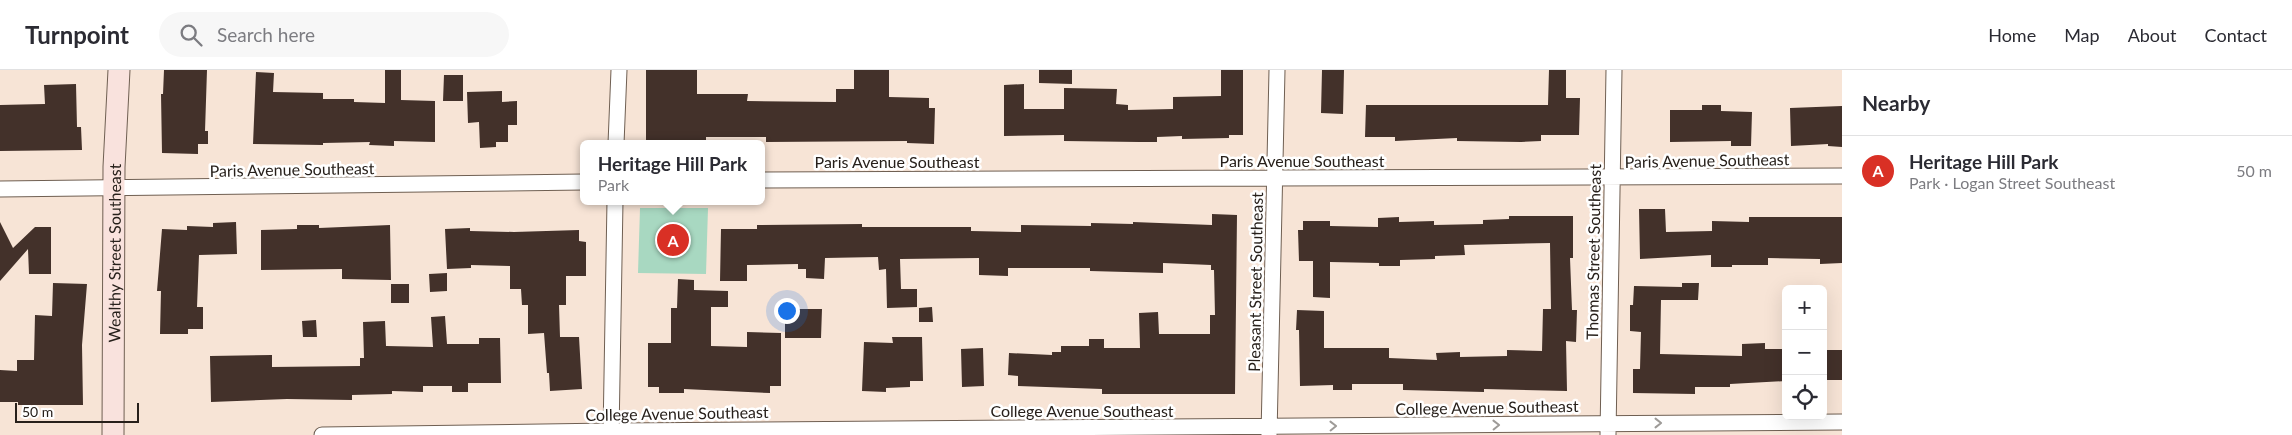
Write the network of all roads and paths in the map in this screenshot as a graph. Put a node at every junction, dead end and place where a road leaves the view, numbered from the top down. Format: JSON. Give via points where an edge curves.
{"nodes":[{"id":1,"x":119,"y":70,"type":"edge"},
{"id":2,"x":619,"y":70,"type":"edge"},
{"id":3,"x":1277,"y":70,"type":"edge"},
{"id":4,"x":1614,"y":70,"type":"edge"},
{"id":5,"x":616,"y":140,"type":"edge"},
{"id":6,"x":1842,"y":176,"type":"edge"},
{"id":7,"x":1275,"y":177,"type":"junction"},
{"id":8,"x":1611,"y":178,"type":"junction"},
{"id":9,"x":765,"y":180,"type":"edge"},
{"id":10,"x":580,"y":182,"type":"edge"},
{"id":11,"x":114,"y":188,"type":"junction"},
{"id":12,"x":0,"y":189,"type":"edge"},
{"id":13,"x":615,"y":205,"type":"edge"},
{"id":14,"x":1842,"y":422,"type":"edge"},
{"id":15,"x":1608,"y":429,"type":"edge"},
{"id":16,"x":1269,"y":431,"type":"edge"},
{"id":17,"x":611,"y":433,"type":"edge"},
{"id":18,"x":113,"y":435,"type":"edge"},
{"id":19,"x":322,"y":435,"type":"edge"}],
"edges":[{"from":1,"to":11,"type":"main road","name":"Wealthy Street Southeast"},
{"from":2,"to":5,"type":"street"},
{"from":3,"to":7,"type":"street","name":"Pleasant Street Southeast"},
{"from":4,"to":8,"type":"street","name":"Thomas Street Southeast"},
{"from":6,"to":8,"type":"street","name":"Paris Avenue Southeast"},
{"from":7,"to":8,"type":"street","name":"Paris Avenue Southeast"},
{"from":7,"to":9,"type":"street","name":"Paris Avenue Southeast"},
{"from":7,"to":16,"type":"street","name":"Pleasant Street Southeast"},
{"from":8,"to":15,"type":"street","name":"Thomas Street Southeast"},
{"from":10,"to":11,"type":"street","name":"Paris Avenue Southeast"},
{"from":11,"to":12,"type":"street","name":"Paris Avenue Southeast"},
{"from":11,"to":18,"type":"main road","name":"Wealthy Street Southeast"},
{"from":13,"to":17,"type":"street"},
{"from":15,"to":14,"type":"street","name":"College Avenue Southeast","one_way":true},
{"from":16,"to":15,"type":"street","name":"College Avenue Southeast","one_way":true},
{"from":16,"to":17,"type":"street","name":"College Avenue Southeast"},
{"from":17,"to":19,"type":"street","name":"College Avenue Southeast"}]}
